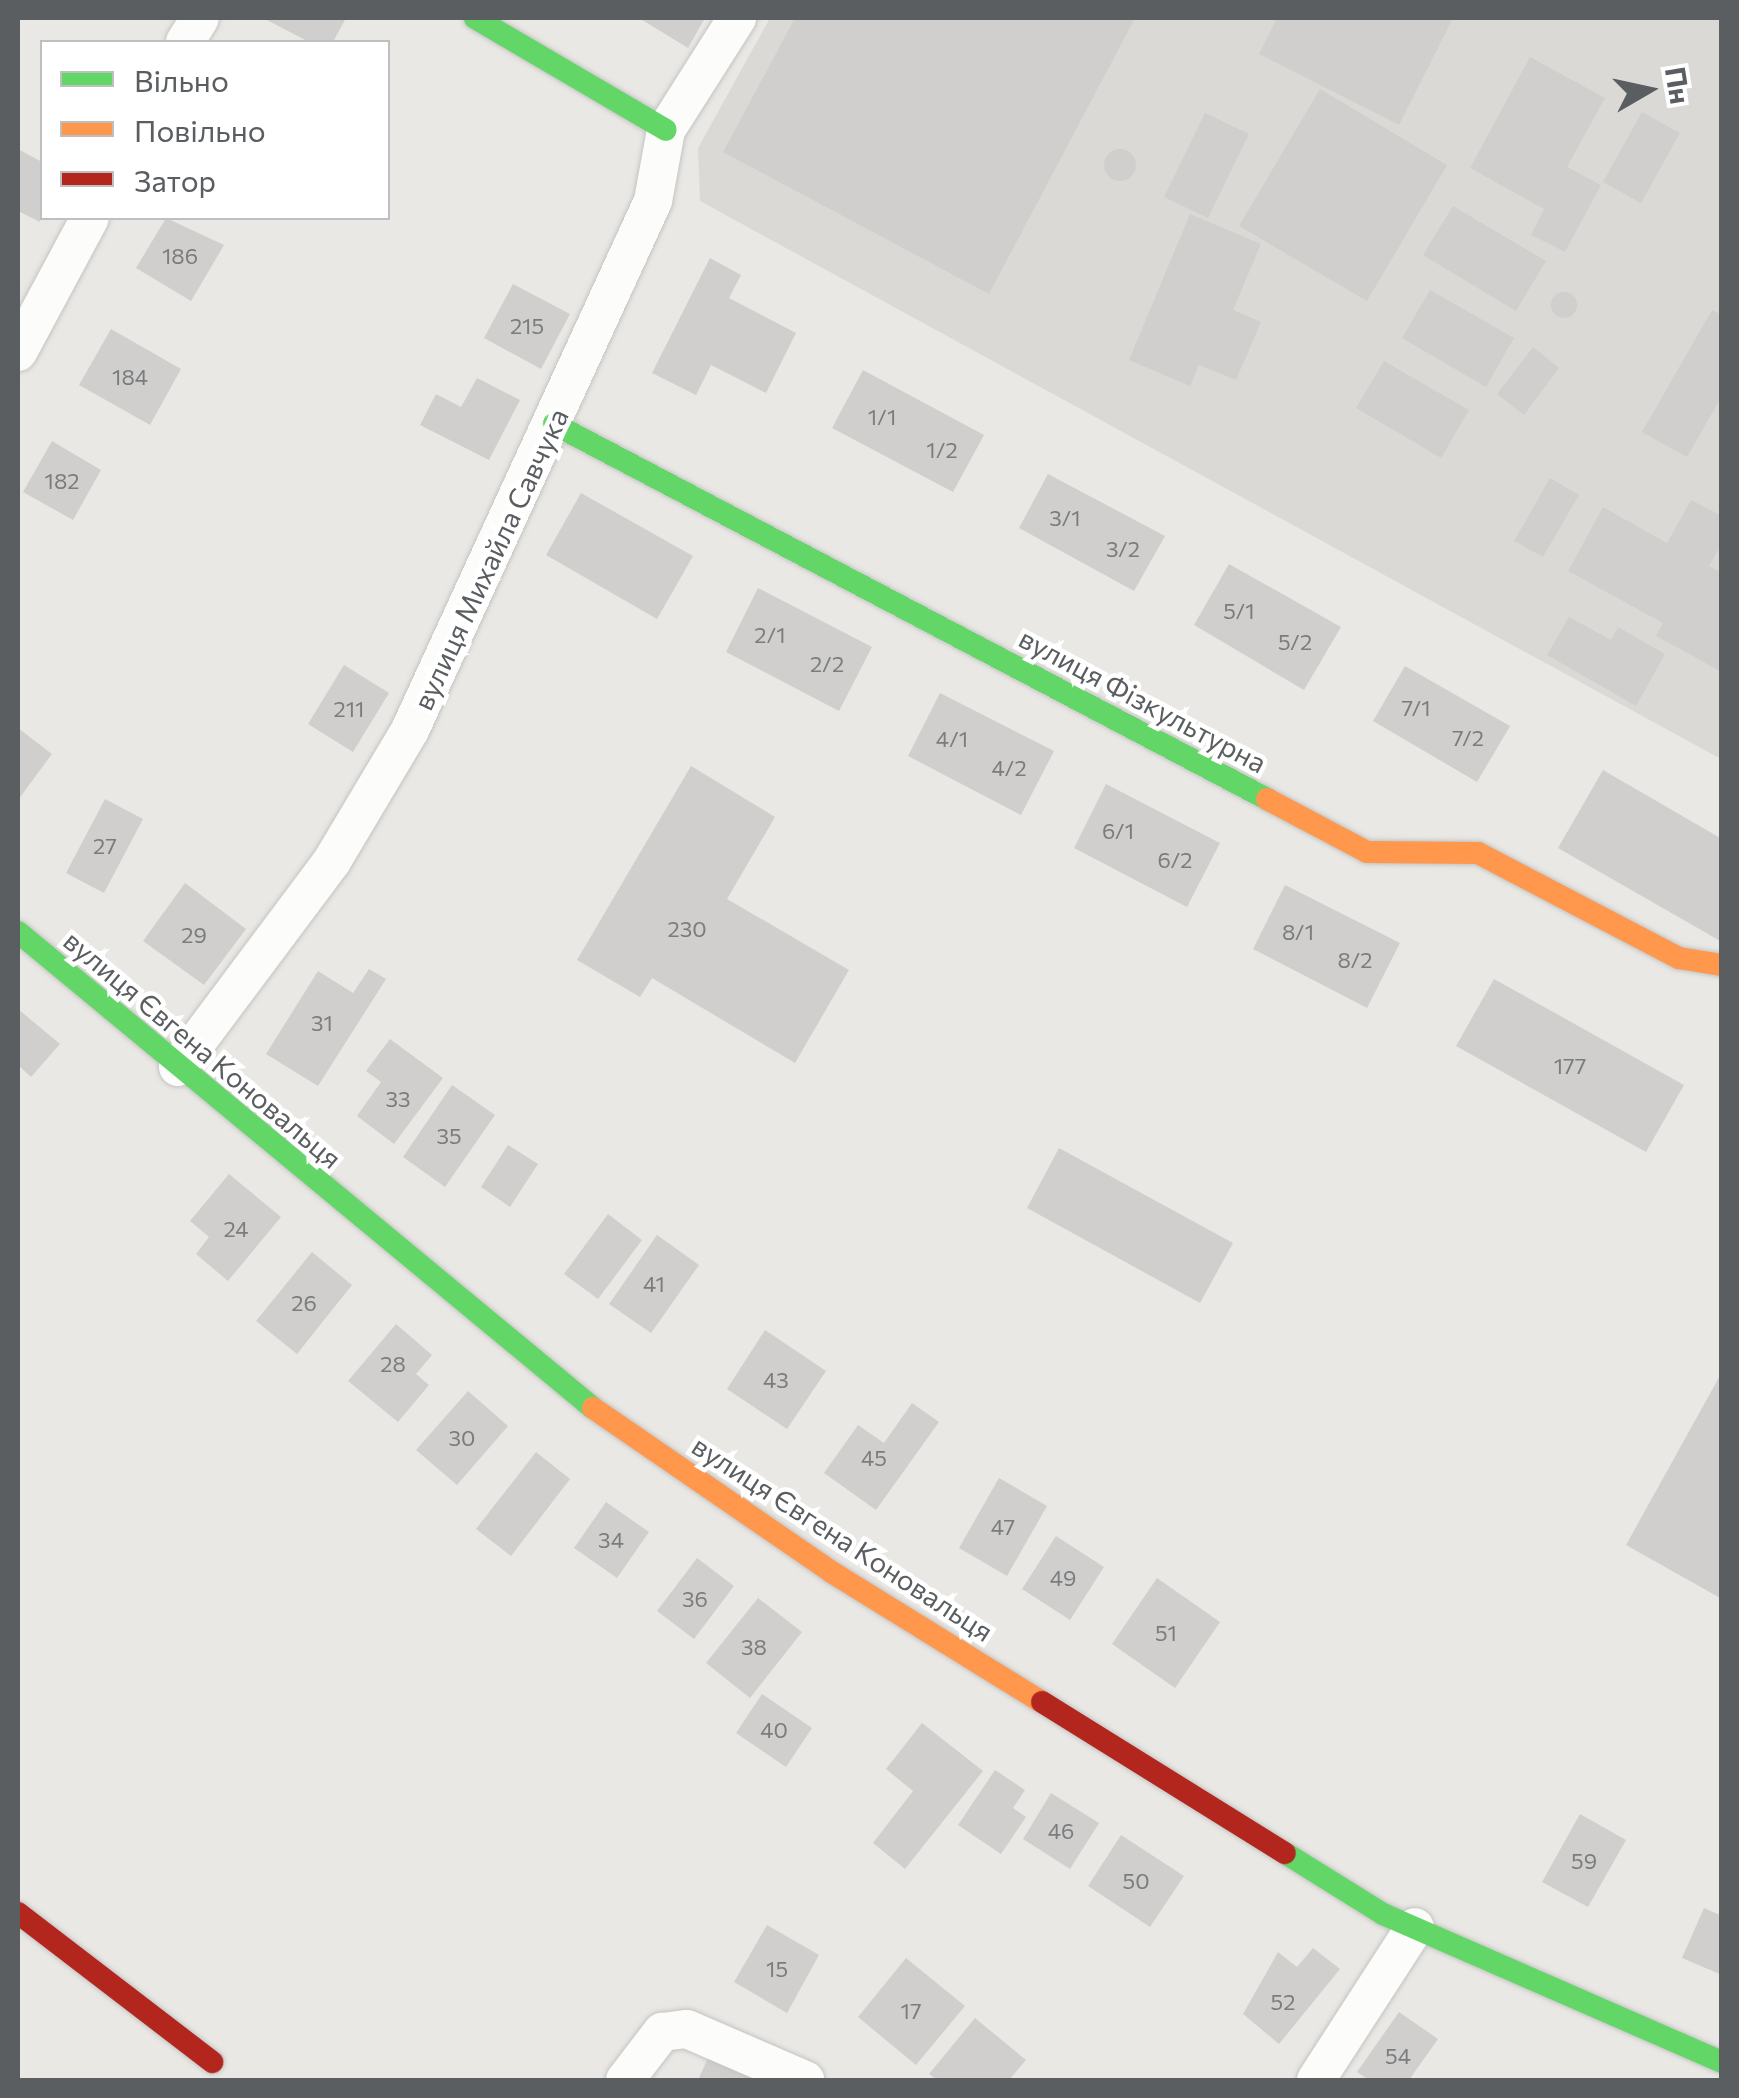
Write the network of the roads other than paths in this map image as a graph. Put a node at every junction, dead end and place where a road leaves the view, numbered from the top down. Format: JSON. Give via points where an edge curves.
{"nodes":[{"id":1,"x":200,"y":18,"type":"edge"},
{"id":2,"x":475,"y":18,"type":"edge"},
{"id":3,"x":737,"y":18,"type":"edge"},
{"id":4,"x":186,"y":40,"type":"edge"},
{"id":5,"x":666,"y":130,"type":"junction"},
{"id":6,"x":89,"y":220,"type":"edge"},
{"id":7,"x":18,"y":352,"type":"edge"},
{"id":8,"x":554,"y":424,"type":"junction"},
{"id":9,"x":18,"y":932,"type":"edge"},
{"id":10,"x":1722,"y":965,"type":"edge"},
{"id":11,"x":178,"y":1067,"type":"junction"},
{"id":12,"x":18,"y":1913,"type":"edge"},
{"id":13,"x":1415,"y":1927,"type":"junction"},
{"id":14,"x":212,"y":2062,"type":"dead end"},
{"id":15,"x":1722,"y":2062,"type":"edge"},
{"id":16,"x":625,"y":2080,"type":"edge"},
{"id":17,"x":805,"y":2080,"type":"edge"},
{"id":18,"x":1316,"y":2080,"type":"edge"}],
"edges":[{"from":1,"to":4,"type":"street"},
{"from":2,"to":5,"type":"street"},
{"from":3,"to":5,"type":"street","name":"вулиця Михайла Савчука"},
{"from":5,"to":8,"type":"street","name":"вулиця Михайла Савчука","via":[[654,201]]},
{"from":6,"to":7,"type":"street"},
{"from":8,"to":10,"type":"street","name":"вулиця Фізкультурна","via":[[1367,852],[1478,854],[1679,958]]},
{"from":8,"to":11,"type":"street","name":"вулиця Михайла Савчука","via":[[410,730],[332,861]]},
{"from":9,"to":11,"type":"street","name":"вулиця Євгена Коновальця"},
{"from":11,"to":13,"type":"street","name":"вулиця Євгена Коновальця","via":[[570,1391],[832,1573]]},
{"from":12,"to":14,"type":"street"},
{"from":13,"to":15,"type":"street","name":"вулиця Євгена Коновальця"},
{"from":13,"to":18,"type":"street"},
{"from":16,"to":17,"type":"street","via":[[662,2032],[687,2029]]}]}
